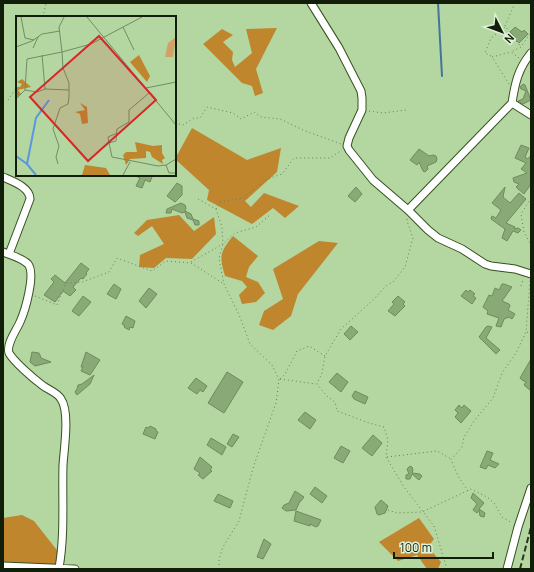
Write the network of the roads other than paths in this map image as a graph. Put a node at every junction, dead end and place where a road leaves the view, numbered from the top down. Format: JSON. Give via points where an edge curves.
{"nodes":[{"id":1,"x":311,"y":3,"type":"edge"},
{"id":2,"x":531,"y":53,"type":"edge"},
{"id":3,"x":512,"y":103,"type":"junction"},
{"id":4,"x":531,"y":115,"type":"edge"},
{"id":5,"x":3,"y":176,"type":"edge"},
{"id":6,"x":408,"y":210,"type":"junction"},
{"id":7,"x":6,"y":253,"type":"edge"},
{"id":8,"x":531,"y":274,"type":"edge"},
{"id":9,"x":531,"y":488,"type":"edge"},
{"id":10,"x":3,"y":566,"type":"edge"},
{"id":11,"x":59,"y":568,"type":"edge"},
{"id":12,"x":75,"y":569,"type":"edge"},
{"id":13,"x":507,"y":569,"type":"edge"}],
"edges":[{"from":1,"to":6,"type":"street","via":[[352,71],[361,91],[362,110],[347,146],[373,180]]},
{"from":2,"to":3,"type":"street","via":[[520,69]]},
{"from":3,"to":4,"type":"street"},
{"from":3,"to":6,"type":"street"},
{"from":5,"to":7,"type":"street","via":[[25,189],[30,195]]},
{"from":6,"to":8,"type":"street","via":[[433,234],[485,264],[515,268]]},
{"from":7,"to":11,"type":"street","via":[[27,264],[31,275],[21,320],[8,350],[11,357],[40,384],[60,397],[66,414],[64,507]]},
{"from":9,"to":13,"type":"street"},
{"from":10,"to":11,"type":"street"},
{"from":11,"to":12,"type":"street"}]}
